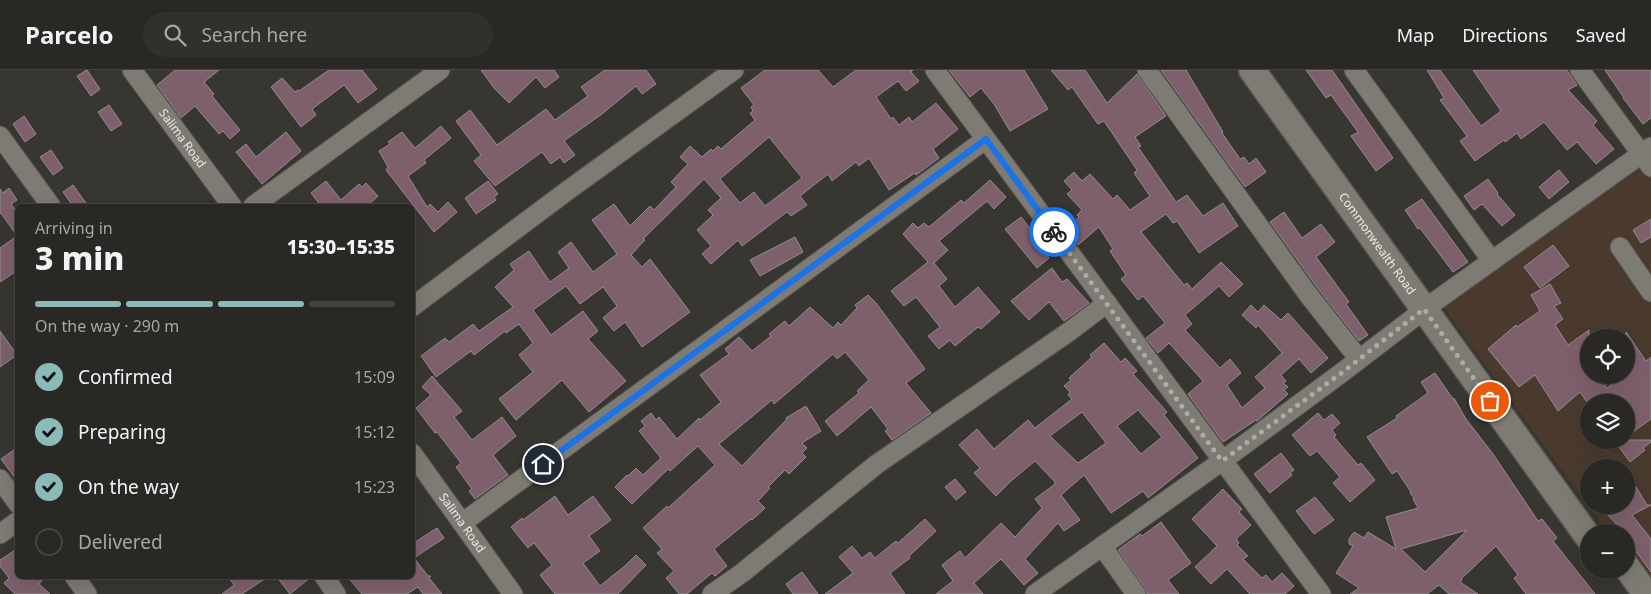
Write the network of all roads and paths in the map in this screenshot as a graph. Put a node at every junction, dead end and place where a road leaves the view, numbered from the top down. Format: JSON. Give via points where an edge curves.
{"nodes":[{"id":1,"x":440,"y":70,"type":"edge"},
{"id":2,"x":734,"y":70,"type":"edge"},
{"id":3,"x":935,"y":70,"type":"edge"},
{"id":4,"x":1147,"y":70,"type":"edge"},
{"id":5,"x":1252,"y":70,"type":"edge"},
{"id":6,"x":1274,"y":70,"type":"edge"},
{"id":7,"x":1354,"y":70,"type":"edge"},
{"id":8,"x":1580,"y":70,"type":"edge"},
{"id":9,"x":136,"y":72,"type":"edge"},
{"id":10,"x":0,"y":136,"type":"edge"},
{"id":11,"x":986,"y":139,"type":"junction"},
{"id":12,"x":1648,"y":156,"type":"edge"},
{"id":13,"x":50,"y":204,"type":"edge"},
{"id":14,"x":231,"y":204,"type":"edge"},
{"id":15,"x":256,"y":204,"type":"edge"},
{"id":16,"x":1620,"y":247,"type":"dead end"},
{"id":17,"x":1492,"y":261,"type":"junction"},
{"id":18,"x":1651,"y":292,"type":"edge"},
{"id":19,"x":1108,"y":304,"type":"junction"},
{"id":20,"x":415,"y":305,"type":"edge"},
{"id":21,"x":1430,"y":305,"type":"junction"},
{"id":22,"x":1360,"y":359,"type":"junction"},
{"id":23,"x":415,"y":457,"type":"edge"},
{"id":24,"x":1222,"y":461,"type":"junction"},
{"id":25,"x":0,"y":479,"type":"edge"},
{"id":26,"x":15,"y":500,"type":"edge"},
{"id":27,"x":15,"y":522,"type":"edge"},
{"id":28,"x":462,"y":523,"type":"junction"},
{"id":29,"x":1596,"y":524,"type":"edge"},
{"id":30,"x":1580,"y":525,"type":"edge"},
{"id":31,"x":0,"y":534,"type":"edge"},
{"id":32,"x":1102,"y":546,"type":"junction"},
{"id":33,"x":326,"y":579,"type":"edge"},
{"id":34,"x":1618,"y":579,"type":"edge"},
{"id":35,"x":1635,"y":579,"type":"edge"},
{"id":36,"x":336,"y":594,"type":"edge"},
{"id":37,"x":513,"y":594,"type":"edge"},
{"id":38,"x":712,"y":594,"type":"edge"},
{"id":39,"x":1035,"y":594,"type":"edge"},
{"id":40,"x":1136,"y":594,"type":"edge"},
{"id":41,"x":1321,"y":594,"type":"edge"},
{"id":42,"x":1629,"y":594,"type":"edge"},
{"id":43,"x":1646,"y":594,"type":"edge"}],
"edges":[{"from":1,"to":15,"type":"street"},
{"from":2,"to":20,"type":"street"},
{"from":3,"to":11,"type":"street"},
{"from":4,"to":22,"type":"street","via":[[1306,293]]},
{"from":5,"to":21,"type":"main road","name":"Commonwealth Road"},
{"from":6,"to":21,"type":"main road","name":"Commonwealth Road"},
{"from":7,"to":17,"type":"street"},
{"from":8,"to":12,"type":"street"},
{"from":9,"to":14,"type":"street","name":"Salima Road"},
{"from":10,"to":13,"type":"street"},
{"from":11,"to":19,"type":"street"},
{"from":11,"to":28,"type":"street"},
{"from":12,"to":17,"type":"street"},
{"from":16,"to":18,"type":"street"},
{"from":17,"to":21,"type":"street"},
{"from":19,"to":24,"type":"street"},
{"from":19,"to":38,"type":"street","via":[[877,464]]},
{"from":21,"to":22,"type":"street"},
{"from":21,"to":29,"type":"main road","name":"Commonwealth Road"},
{"from":21,"to":30,"type":"main road","name":"Commonwealth Road"},
{"from":22,"to":24,"type":"street"},
{"from":23,"to":28,"type":"street","name":"Salima Road"},
{"from":24,"to":32,"type":"street"},
{"from":24,"to":41,"type":"street"},
{"from":25,"to":26,"type":"street"},
{"from":27,"to":31,"type":"street"},
{"from":28,"to":37,"type":"street","name":"Salima Road"},
{"from":32,"to":39,"type":"street"},
{"from":32,"to":40,"type":"street"},
{"from":33,"to":36,"type":"street"},
{"from":34,"to":42,"type":"main road"},
{"from":35,"to":43,"type":"main road"}]}
